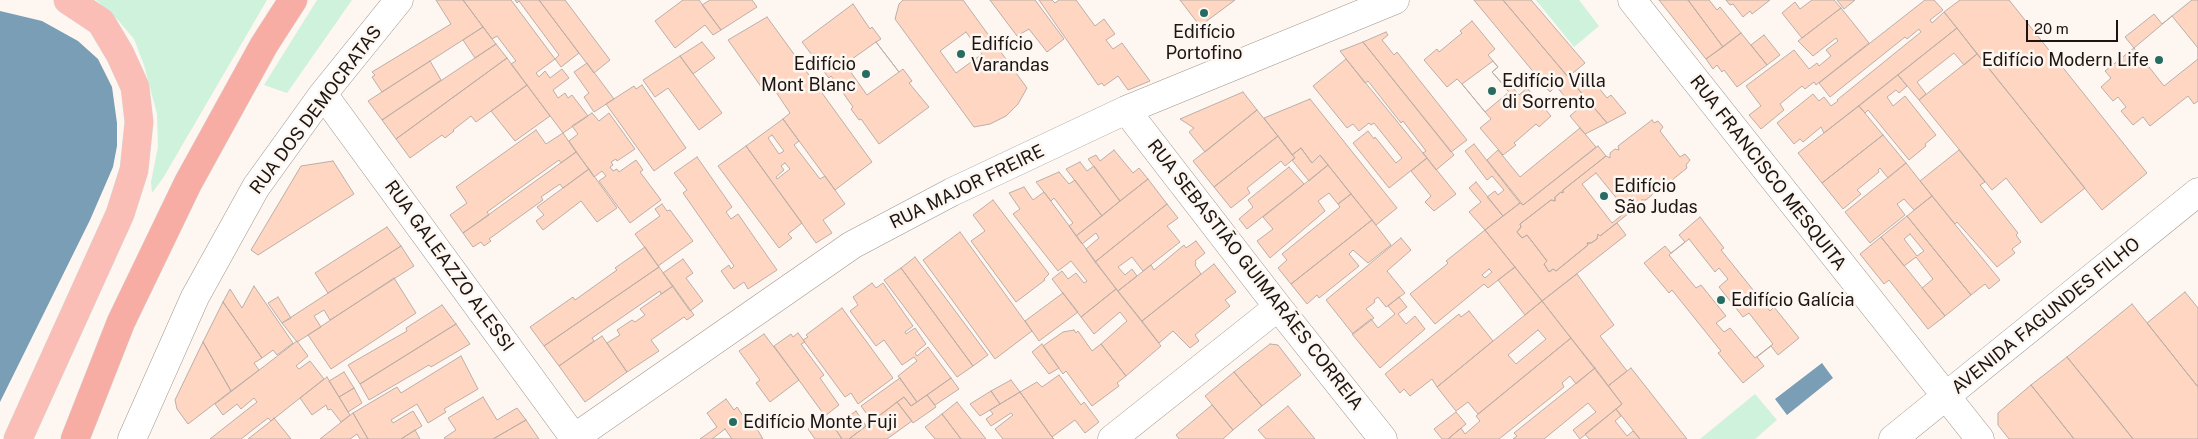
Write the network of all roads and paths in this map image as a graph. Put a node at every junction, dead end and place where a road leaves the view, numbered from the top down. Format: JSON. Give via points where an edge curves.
{"nodes":[{"id":1,"x":68,"y":0,"type":"edge"},
{"id":2,"x":293,"y":0,"type":"edge"},
{"id":3,"x":399,"y":0,"type":"edge"},
{"id":4,"x":1395,"y":0,"type":"edge"},
{"id":5,"x":1632,"y":0,"type":"edge"},
{"id":6,"x":324,"y":94,"type":"junction"},
{"id":7,"x":1126,"y":110,"type":"junction"},
{"id":8,"x":2198,"y":192,"type":"edge"},
{"id":9,"x":1278,"y":307,"type":"junction"},
{"id":10,"x":1945,"y":397,"type":"junction"},
{"id":11,"x":142,"y":433,"type":"edge"},
{"id":12,"x":575,"y":438,"type":"edge"},
{"id":13,"x":18,"y":439,"type":"edge"},
{"id":14,"x":75,"y":439,"type":"edge"},
{"id":15,"x":1112,"y":439,"type":"edge"},
{"id":16,"x":1384,"y":439,"type":"edge"},
{"id":17,"x":1893,"y":439,"type":"edge"},
{"id":18,"x":1980,"y":439,"type":"edge"}],
"edges":[{"from":1,"to":13,"type":"highway","via":[[101,22],[135,87],[139,122],[134,170],[120,214]]},
{"from":2,"to":14,"type":"highway","via":[[264,45],[188,183],[121,322]]},
{"from":3,"to":6,"type":"street","name":"RUA DOS DEMOCRATAS"},
{"from":4,"to":7,"type":"street","name":"RUA MAJOR FREIRE"},
{"from":5,"to":10,"type":"street","name":"RUA FRANCISCO MESQUITA"},
{"from":6,"to":11,"type":"street","name":"RUA DOS DEMOCRATAS","via":[[256,187],[195,297]]},
{"from":6,"to":12,"type":"street","name":"RUA GALEAZZO ALESSI"},
{"from":7,"to":9,"type":"street","name":"RUA SEBASTIÃO GUIMARÃES CORREIA"},
{"from":7,"to":12,"type":"street","name":"RUA MAJOR FREIRE","via":[[952,192],[852,246]]},
{"from":8,"to":10,"type":"street","name":"AVENIDA FAGUNDES FILHO"},
{"from":9,"to":15,"type":"street"},
{"from":9,"to":16,"type":"street","name":"RUA SEBASTIÃO GUIMARÃES CORREIA"},
{"from":10,"to":17,"type":"street","name":"AVENIDA FAGUNDES FILHO"},
{"from":10,"to":18,"type":"street","name":"RUA FRANCISCO MESQUITA"}]}
